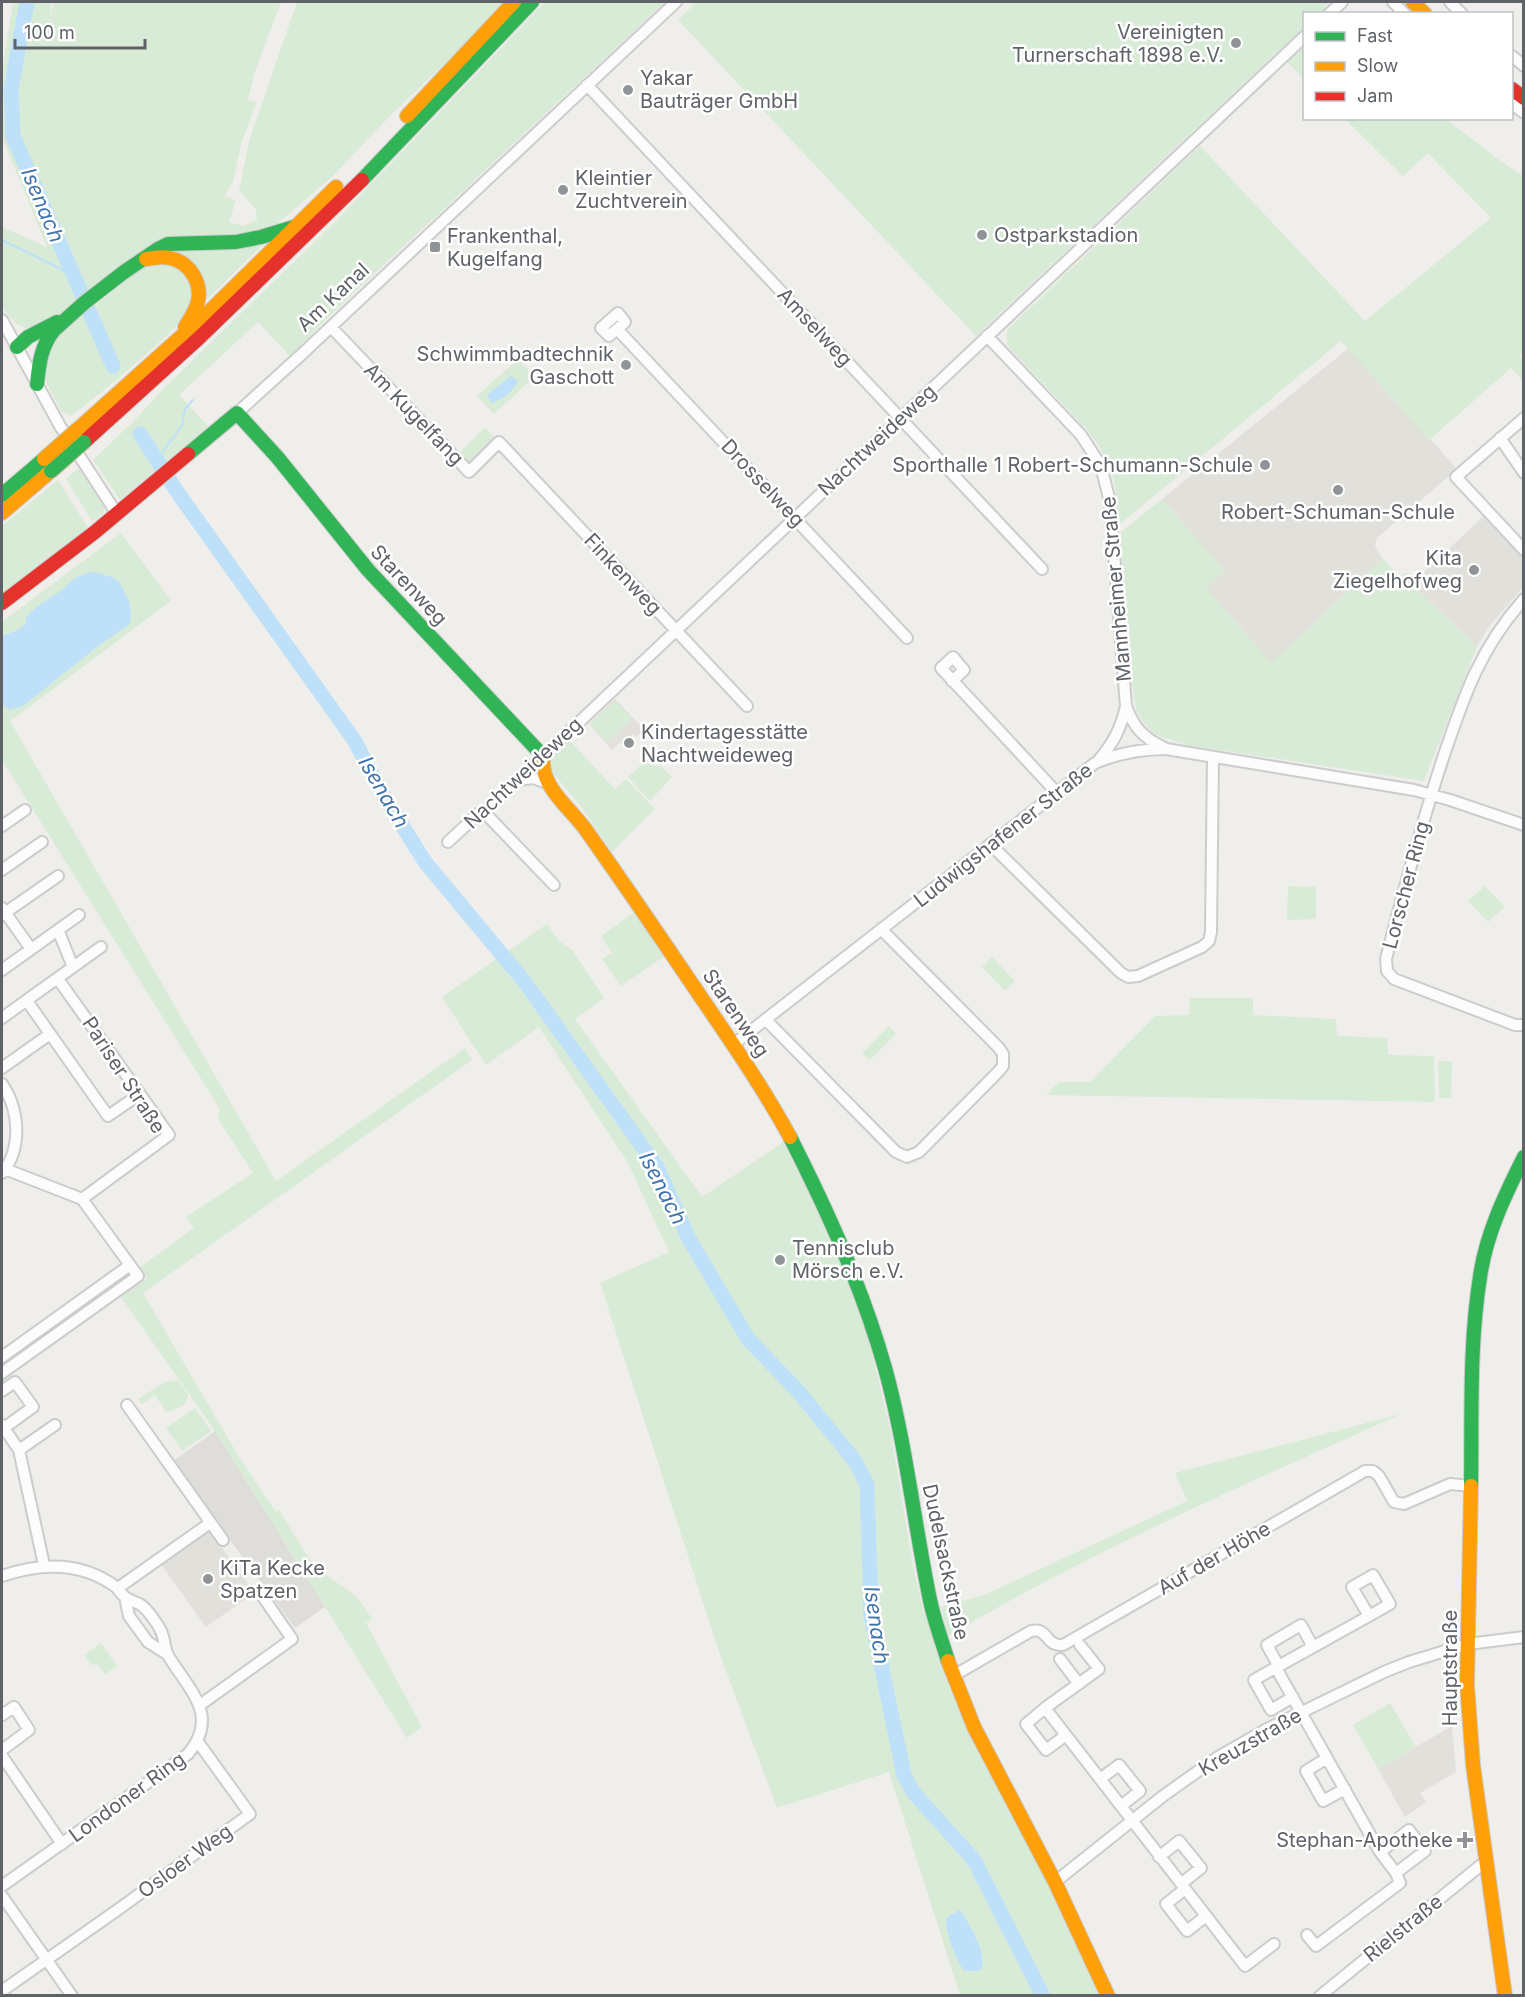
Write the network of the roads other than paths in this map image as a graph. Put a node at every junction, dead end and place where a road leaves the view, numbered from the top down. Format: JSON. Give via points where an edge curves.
{"nodes":[{"id":1,"x":514,"y":2,"type":"edge"},
{"id":2,"x":532,"y":2,"type":"edge"},
{"id":3,"x":676,"y":2,"type":"edge"},
{"id":4,"x":1303,"y":39,"type":"edge"},
{"id":5,"x":587,"y":86,"type":"junction"},
{"id":6,"x":298,"y":226,"type":"junction"},
{"id":7,"x":141,"y":259,"type":"junction"},
{"id":8,"x":72,"y":314,"type":"junction"},
{"id":9,"x":2,"y":320,"type":"edge"},
{"id":10,"x":331,"y":327,"type":"junction"},
{"id":11,"x":617,"y":329,"type":"dead end"},
{"id":12,"x":987,"y":336,"type":"junction"},
{"id":13,"x":47,"y":337,"type":"junction"},
{"id":14,"x":179,"y":338,"type":"junction"},
{"id":15,"x":17,"y":347,"type":"junction"},
{"id":16,"x":37,"y":384,"type":"junction"},
{"id":17,"x":237,"y":413,"type":"junction"},
{"id":18,"x":900,"y":418,"type":"junction"},
{"id":19,"x":1524,"y":418,"type":"edge"},
{"id":20,"x":80,"y":436,"type":"junction"},
{"id":21,"x":1500,"y":438,"type":"junction"},
{"id":22,"x":499,"y":442,"type":"joint"},
{"id":23,"x":47,"y":465,"type":"junction"},
{"id":24,"x":1524,"y":472,"type":"edge"},
{"id":25,"x":2,"y":495,"type":"edge"},
{"id":26,"x":2,"y":513,"type":"edge"},
{"id":27,"x":117,"y":514,"type":"junction"},
{"id":28,"x":795,"y":517,"type":"junction"},
{"id":29,"x":1524,"y":550,"type":"edge"},
{"id":30,"x":1042,"y":569,"type":"dead end"},
{"id":31,"x":1524,"y":599,"type":"edge"},
{"id":32,"x":2,"y":603,"type":"edge"},
{"id":33,"x":676,"y":630,"type":"junction"},
{"id":34,"x":907,"y":638,"type":"dead end"},
{"id":35,"x":952,"y":681,"type":"dead end"},
{"id":36,"x":747,"y":706,"type":"dead end"},
{"id":37,"x":1126,"y":706,"type":"junction"},
{"id":38,"x":1166,"y":749,"type":"junction"},
{"id":39,"x":543,"y":756,"type":"junction"},
{"id":40,"x":1213,"y":757,"type":"junction"},
{"id":41,"x":1095,"y":763,"type":"junction"},
{"id":42,"x":517,"y":780,"type":"junction"},
{"id":43,"x":547,"y":783,"type":"junction"},
{"id":44,"x":1057,"y":793,"type":"junction"},
{"id":45,"x":1431,"y":795,"type":"junction"},
{"id":46,"x":25,"y":810,"type":"dead end"},
{"id":47,"x":484,"y":812,"type":"junction"},
{"id":48,"x":1524,"y":825,"type":"edge"},
{"id":49,"x":2,"y":826,"type":"edge"},
{"id":50,"x":42,"y":842,"type":"dead end"},
{"id":51,"x":448,"y":842,"type":"dead end"},
{"id":52,"x":990,"y":844,"type":"junction"},
{"id":53,"x":2,"y":870,"type":"edge"},
{"id":54,"x":58,"y":876,"type":"dead end"},
{"id":55,"x":554,"y":885,"type":"dead end"},
{"id":56,"x":3,"y":912,"type":"edge"},
{"id":57,"x":79,"y":915,"type":"dead end"},
{"id":58,"x":881,"y":929,"type":"junction"},
{"id":59,"x":58,"y":930,"type":"junction"},
{"id":60,"x":101,"y":947,"type":"dead end"},
{"id":61,"x":31,"y":949,"type":"junction"},
{"id":62,"x":73,"y":967,"type":"junction"},
{"id":63,"x":2,"y":970,"type":"edge"},
{"id":64,"x":58,"y":979,"type":"junction"},
{"id":65,"x":27,"y":1001,"type":"junction"},
{"id":66,"x":3,"y":1014,"type":"edge"},
{"id":67,"x":766,"y":1020,"type":"junction"},
{"id":68,"x":1524,"y":1025,"type":"edge"},
{"id":69,"x":50,"y":1034,"type":"junction"},
{"id":70,"x":734,"y":1044,"type":"junction"},
{"id":71,"x":2,"y":1068,"type":"edge"},
{"id":72,"x":2,"y":1084,"type":"edge"},
{"id":73,"x":141,"y":1094,"type":"junction"},
{"id":74,"x":1524,"y":1157,"type":"edge"},
{"id":75,"x":3,"y":1171,"type":"edge"},
{"id":76,"x":82,"y":1199,"type":"junction"},
{"id":77,"x":130,"y":1265,"type":"junction"},
{"id":78,"x":858,"y":1286,"type":"joint"},
{"id":79,"x":2,"y":1357,"type":"edge"},
{"id":80,"x":2,"y":1373,"type":"edge"},
{"id":81,"x":2,"y":1391,"type":"edge"},
{"id":82,"x":127,"y":1405,"type":"dead end"},
{"id":83,"x":54,"y":1425,"type":"dead end"},
{"id":84,"x":3,"y":1426,"type":"edge"},
{"id":85,"x":19,"y":1450,"type":"junction"},
{"id":86,"x":1472,"y":1486,"type":"junction"},
{"id":87,"x":210,"y":1522,"type":"junction"},
{"id":88,"x":223,"y":1540,"type":"dead end"},
{"id":89,"x":44,"y":1565,"type":"junction"},
{"id":90,"x":32,"y":1568,"type":"junction"},
{"id":91,"x":2,"y":1576,"type":"edge"},
{"id":92,"x":2,"y":1584,"type":"edge"},
{"id":93,"x":118,"y":1588,"type":"junction"},
{"id":94,"x":259,"y":1591,"type":"dead end"},
{"id":95,"x":125,"y":1597,"type":"junction"},
{"id":96,"x":1368,"y":1616,"type":"dead end"},
{"id":97,"x":1524,"y":1636,"type":"edge"},
{"id":98,"x":1468,"y":1644,"type":"junction"},
{"id":99,"x":1080,"y":1645,"type":"dead end"},
{"id":100,"x":1313,"y":1647,"type":"junction"},
{"id":101,"x":166,"y":1654,"type":"junction"},
{"id":102,"x":1060,"y":1659,"type":"dead end"},
{"id":103,"x":1277,"y":1667,"type":"junction"},
{"id":104,"x":953,"y":1676,"type":"junction"},
{"id":105,"x":1079,"y":1684,"type":"junction"},
{"id":106,"x":1293,"y":1697,"type":"junction"},
{"id":107,"x":200,"y":1705,"type":"junction"},
{"id":108,"x":1045,"y":1708,"type":"junction"},
{"id":109,"x":1301,"y":1712,"type":"junction"},
{"id":110,"x":2,"y":1715,"type":"edge"},
{"id":111,"x":1066,"y":1735,"type":"junction"},
{"id":112,"x":198,"y":1742,"type":"junction"},
{"id":113,"x":2,"y":1750,"type":"edge"},
{"id":114,"x":2,"y":1756,"type":"edge"},
{"id":115,"x":1327,"y":1758,"type":"junction"},
{"id":116,"x":1100,"y":1779,"type":"junction"},
{"id":117,"x":1345,"y":1789,"type":"junction"},
{"id":118,"x":1121,"y":1806,"type":"junction"},
{"id":119,"x":1132,"y":1820,"type":"junction"},
{"id":120,"x":62,"y":1844,"type":"junction"},
{"id":121,"x":1380,"y":1852,"type":"junction"},
{"id":122,"x":1160,"y":1857,"type":"junction"},
{"id":123,"x":1486,"y":1861,"type":"junction"},
{"id":124,"x":1396,"y":1874,"type":"junction"},
{"id":125,"x":1056,"y":1882,"type":"junction"},
{"id":126,"x":2,"y":1886,"type":"edge"},
{"id":127,"x":1183,"y":1886,"type":"junction"},
{"id":128,"x":2,"y":1896,"type":"edge"},
{"id":129,"x":1206,"y":1916,"type":"junction"},
{"id":130,"x":1307,"y":1935,"type":"dead end"},
{"id":131,"x":1274,"y":1944,"type":"dead end"},
{"id":132,"x":47,"y":1959,"type":"junction"},
{"id":133,"x":2,"y":1991,"type":"edge"},
{"id":134,"x":72,"y":1995,"type":"edge"},
{"id":135,"x":1108,"y":1995,"type":"edge"},
{"id":136,"x":1320,"y":1995,"type":"edge"},
{"id":137,"x":1504,"y":1995,"type":"edge"}],
"edges":[{"from":1,"to":6,"type":"main road"},
{"from":2,"to":20,"type":"main road","via":[[277,265]]},
{"from":3,"to":5,"type":"street","name":"Am Kanal"},
{"from":4,"to":12,"type":"street","name":"Nachtweideweg"},
{"from":5,"to":10,"type":"street","name":"Am Kanal"},
{"from":5,"to":18,"type":"street","name":"Amselweg"},
{"from":6,"to":7,"type":"main road","via":[[239,242],[167,244]]},
{"from":6,"to":14,"type":"main road"},
{"from":7,"to":8,"type":"main road"},
{"from":7,"to":14,"type":"main road","via":[[180,261],[197,283],[198,302]]},
{"from":8,"to":13,"type":"main road"},
{"from":8,"to":15,"type":"main road"},
{"from":9,"to":15,"type":"street"},
{"from":10,"to":17,"type":"street","name":"Am Kanal"},
{"from":10,"to":22,"type":"street","name":"Am Kugelfang","via":[[469,472]]},
{"from":11,"to":28,"type":"street","name":"Drosselweg"},
{"from":12,"to":18,"type":"street","name":"Nachtweideweg"},
{"from":12,"to":37,"type":"street","name":"Mannheimer Straße","via":[[1081,435],[1101,466],[1110,502]]},
{"from":13,"to":15,"type":"main road","via":[[30,347]]},
{"from":13,"to":16,"type":"main road","via":[[39,360]]},
{"from":14,"to":20,"type":"main road"},
{"from":15,"to":16,"type":"street"},
{"from":16,"to":27,"type":"street"},
{"from":17,"to":27,"type":"main road","name":"Am Kanal"},
{"from":17,"to":39,"type":"main road","name":"Starenweg","via":[[368,570]]},
{"from":18,"to":28,"type":"street","name":"Nachtweideweg"},
{"from":18,"to":30,"type":"street","name":"Amselweg"},
{"from":19,"to":21,"type":"street"},
{"from":20,"to":23,"type":"main road","bridge":true},
{"from":21,"to":24,"type":"street"},
{"from":21,"to":29,"type":"street","via":[[1456,477]]},
{"from":22,"to":33,"type":"street","name":"Finkenweg"},
{"from":23,"to":25,"type":"main road"},
{"from":23,"to":26,"type":"main road"},
{"from":27,"to":32,"type":"main road","name":"Am Kanal"},
{"from":28,"to":33,"type":"street","name":"Nachtweideweg"},
{"from":28,"to":34,"type":"street","name":"Drosselweg"},
{"from":31,"to":45,"type":"street","via":[[1477,666]]},
{"from":33,"to":36,"type":"street","name":"Finkenweg"},
{"from":33,"to":39,"type":"street","name":"Nachtweideweg"},
{"from":35,"to":44,"type":"street"},
{"from":37,"to":38,"type":"street","name":"Mannheimer Straße","via":[[1139,732]]},
{"from":37,"to":41,"type":"street","name":"Mannheimer Straße","via":[[1117,736]]},
{"from":38,"to":40,"type":"street","name":"Ludwigshafener Straße"},
{"from":38,"to":41,"type":"street","name":"Ludwigshafener Straße","via":[[1130,751]]},
{"from":39,"to":42,"type":"street","name":"Nachtweideweg"},
{"from":39,"to":43,"type":"main road"},
{"from":40,"to":45,"type":"street","name":"Ludwigshafener Straße"},
{"from":40,"to":52,"type":"street","via":[[1209,941],[1138,976],[1121,973]]},
{"from":41,"to":44,"type":"street","name":"Ludwigshafener Straße"},
{"from":42,"to":43,"type":"street","via":[[533,778]]},
{"from":42,"to":47,"type":"street","name":"Nachtweideweg"},
{"from":43,"to":70,"type":"main road","name":"Starenweg","via":[[596,843]]},
{"from":44,"to":52,"type":"street","name":"Ludwigshafener Straße"},
{"from":45,"to":48,"type":"street","name":"Ludwigshafener Straße"},
{"from":45,"to":68,"type":"street","name":"Lorscher Ring","via":[[1387,953],[1386,971],[1395,979],[1515,1025]]},
{"from":46,"to":49,"type":"street"},
{"from":47,"to":51,"type":"street","name":"Nachtweideweg"},
{"from":47,"to":55,"type":"street"},
{"from":50,"to":53,"type":"street"},
{"from":52,"to":58,"type":"street","name":"Ludwigshafener Straße"},
{"from":54,"to":56,"type":"street"},
{"from":56,"to":61,"type":"street"},
{"from":57,"to":59,"type":"street"},
{"from":58,"to":67,"type":"street","name":"Ludwigshafener Straße"},
{"from":58,"to":67,"type":"street","via":[[1003,1054],[999,1071],[919,1152],[907,1157],[896,1152]]},
{"from":59,"to":61,"type":"street"},
{"from":59,"to":62,"type":"street"},
{"from":60,"to":62,"type":"street"},
{"from":61,"to":63,"type":"street"},
{"from":62,"to":64,"type":"street"},
{"from":64,"to":65,"type":"street"},
{"from":64,"to":73,"type":"street","name":"Pariser Straße"},
{"from":65,"to":66,"type":"street"},
{"from":65,"to":69,"type":"street"},
{"from":67,"to":70,"type":"street","name":"Ludwigshafener Straße"},
{"from":69,"to":71,"type":"street"},
{"from":69,"to":73,"type":"street","via":[[108,1116]]},
{"from":70,"to":78,"type":"main road","name":"Starenweg","via":[[791,1138]]},
{"from":72,"to":75,"type":"street","via":[[13,1105],[16,1132]]},
{"from":73,"to":76,"type":"street","name":"Pariser Straße","via":[[169,1135]]},
{"from":74,"to":86,"type":"main road","name":"Hauptstraße","via":[[1504,1197],[1480,1275],[1474,1338]]},
{"from":75,"to":76,"type":"street"},
{"from":76,"to":77,"type":"street"},
{"from":77,"to":79,"type":"street"},
{"from":77,"to":80,"type":"street","via":[[138,1276]]},
{"from":78,"to":104,"type":"main road","name":"Dudelsackstraße","via":[[885,1368],[930,1602]]},
{"from":81,"to":84,"type":"street","via":[[15,1382],[33,1407]]},
{"from":82,"to":87,"type":"street"},
{"from":83,"to":85,"type":"street"},
{"from":84,"to":85,"type":"street"},
{"from":85,"to":89,"type":"street"},
{"from":86,"to":98,"type":"main road","name":"Hauptstraße"},
{"from":86,"to":104,"type":"street","name":"Auf der Höhe","via":[[1450,1484],[1404,1504],[1394,1502],[1379,1476],[1365,1471],[1063,1645],[1055,1646],[1043,1632],[1031,1631]]},
{"from":87,"to":88,"type":"street"},
{"from":87,"to":93,"type":"street"},
{"from":89,"to":90,"type":"street"},
{"from":89,"to":93,"type":"street","via":[[87,1571]]},
{"from":90,"to":91,"type":"street"},
{"from":90,"to":92,"type":"street"},
{"from":93,"to":95,"type":"street"},
{"from":94,"to":107,"type":"street","via":[[292,1639]]},
{"from":95,"to":101,"type":"street","via":[[129,1616],[148,1642]]},
{"from":95,"to":101,"type":"street","via":[[143,1606],[162,1632]]},
{"from":96,"to":100,"type":"street"},
{"from":97,"to":98,"type":"street","name":"Kreuzstraße"},
{"from":98,"to":109,"type":"street","name":"Kreuzstraße","via":[[1384,1672]]},
{"from":98,"to":123,"type":"main road","name":"Hauptstraße","via":[[1469,1719]]},
{"from":99,"to":105,"type":"street","via":[[1099,1669]]},
{"from":100,"to":103,"type":"street"},
{"from":100,"to":103,"type":"street","via":[[1300,1625],[1266,1644]]},
{"from":101,"to":107,"type":"street"},
{"from":102,"to":105,"type":"street"},
{"from":103,"to":106,"type":"street"},
{"from":103,"to":106,"type":"street","via":[[1254,1680],[1271,1710]]},
{"from":104,"to":125,"type":"main road","name":"Dudelsackstraße","via":[[974,1727]]},
{"from":105,"to":108,"type":"street"},
{"from":106,"to":109,"type":"street"},
{"from":107,"to":112,"type":"street","name":"Londoner Ring"},
{"from":108,"to":111,"type":"street"},
{"from":108,"to":111,"type":"street","via":[[1026,1724],[1046,1750]]},
{"from":109,"to":115,"type":"street"},
{"from":109,"to":119,"type":"street","name":"Kreuzstraße","via":[[1218,1757]]},
{"from":110,"to":113,"type":"street","via":[[14,1707],[29,1730]]},
{"from":111,"to":116,"type":"street"},
{"from":112,"to":120,"type":"street","name":"Londoner Ring","via":[[167,1770]]},
{"from":112,"to":132,"type":"street","name":"Osloer Weg","via":[[250,1814]]},
{"from":114,"to":120,"type":"street","name":"Londoner Ring"},
{"from":115,"to":117,"type":"street"},
{"from":115,"to":117,"type":"street","via":[[1306,1771],[1323,1801]]},
{"from":116,"to":118,"type":"street"},
{"from":116,"to":118,"type":"street","via":[[1119,1765],[1140,1791]]},
{"from":117,"to":121,"type":"street"},
{"from":118,"to":119,"type":"street"},
{"from":119,"to":122,"type":"street"},
{"from":119,"to":125,"type":"street","name":"Kreuzstraße"},
{"from":120,"to":126,"type":"street","name":"Londoner Ring"},
{"from":121,"to":124,"type":"street"},
{"from":121,"to":124,"type":"street","via":[[1409,1830],[1425,1851]]},
{"from":122,"to":127,"type":"street"},
{"from":122,"to":127,"type":"street","via":[[1179,1841],[1201,1868]]},
{"from":123,"to":136,"type":"street","name":"Rielstraße"},
{"from":123,"to":137,"type":"main road","name":"Hauptstraße"},
{"from":124,"to":130,"type":"street","via":[[1400,1883],[1316,1946]]},
{"from":125,"to":135,"type":"main road","name":"Dudelsackstraße"},
{"from":127,"to":129,"type":"street"},
{"from":127,"to":129,"type":"street","via":[[1166,1904],[1187,1931]]},
{"from":128,"to":132,"type":"street"},
{"from":129,"to":131,"type":"street","via":[[1245,1966]]},
{"from":132,"to":133,"type":"street","name":"Osloer Weg"},
{"from":132,"to":134,"type":"street"}]}
